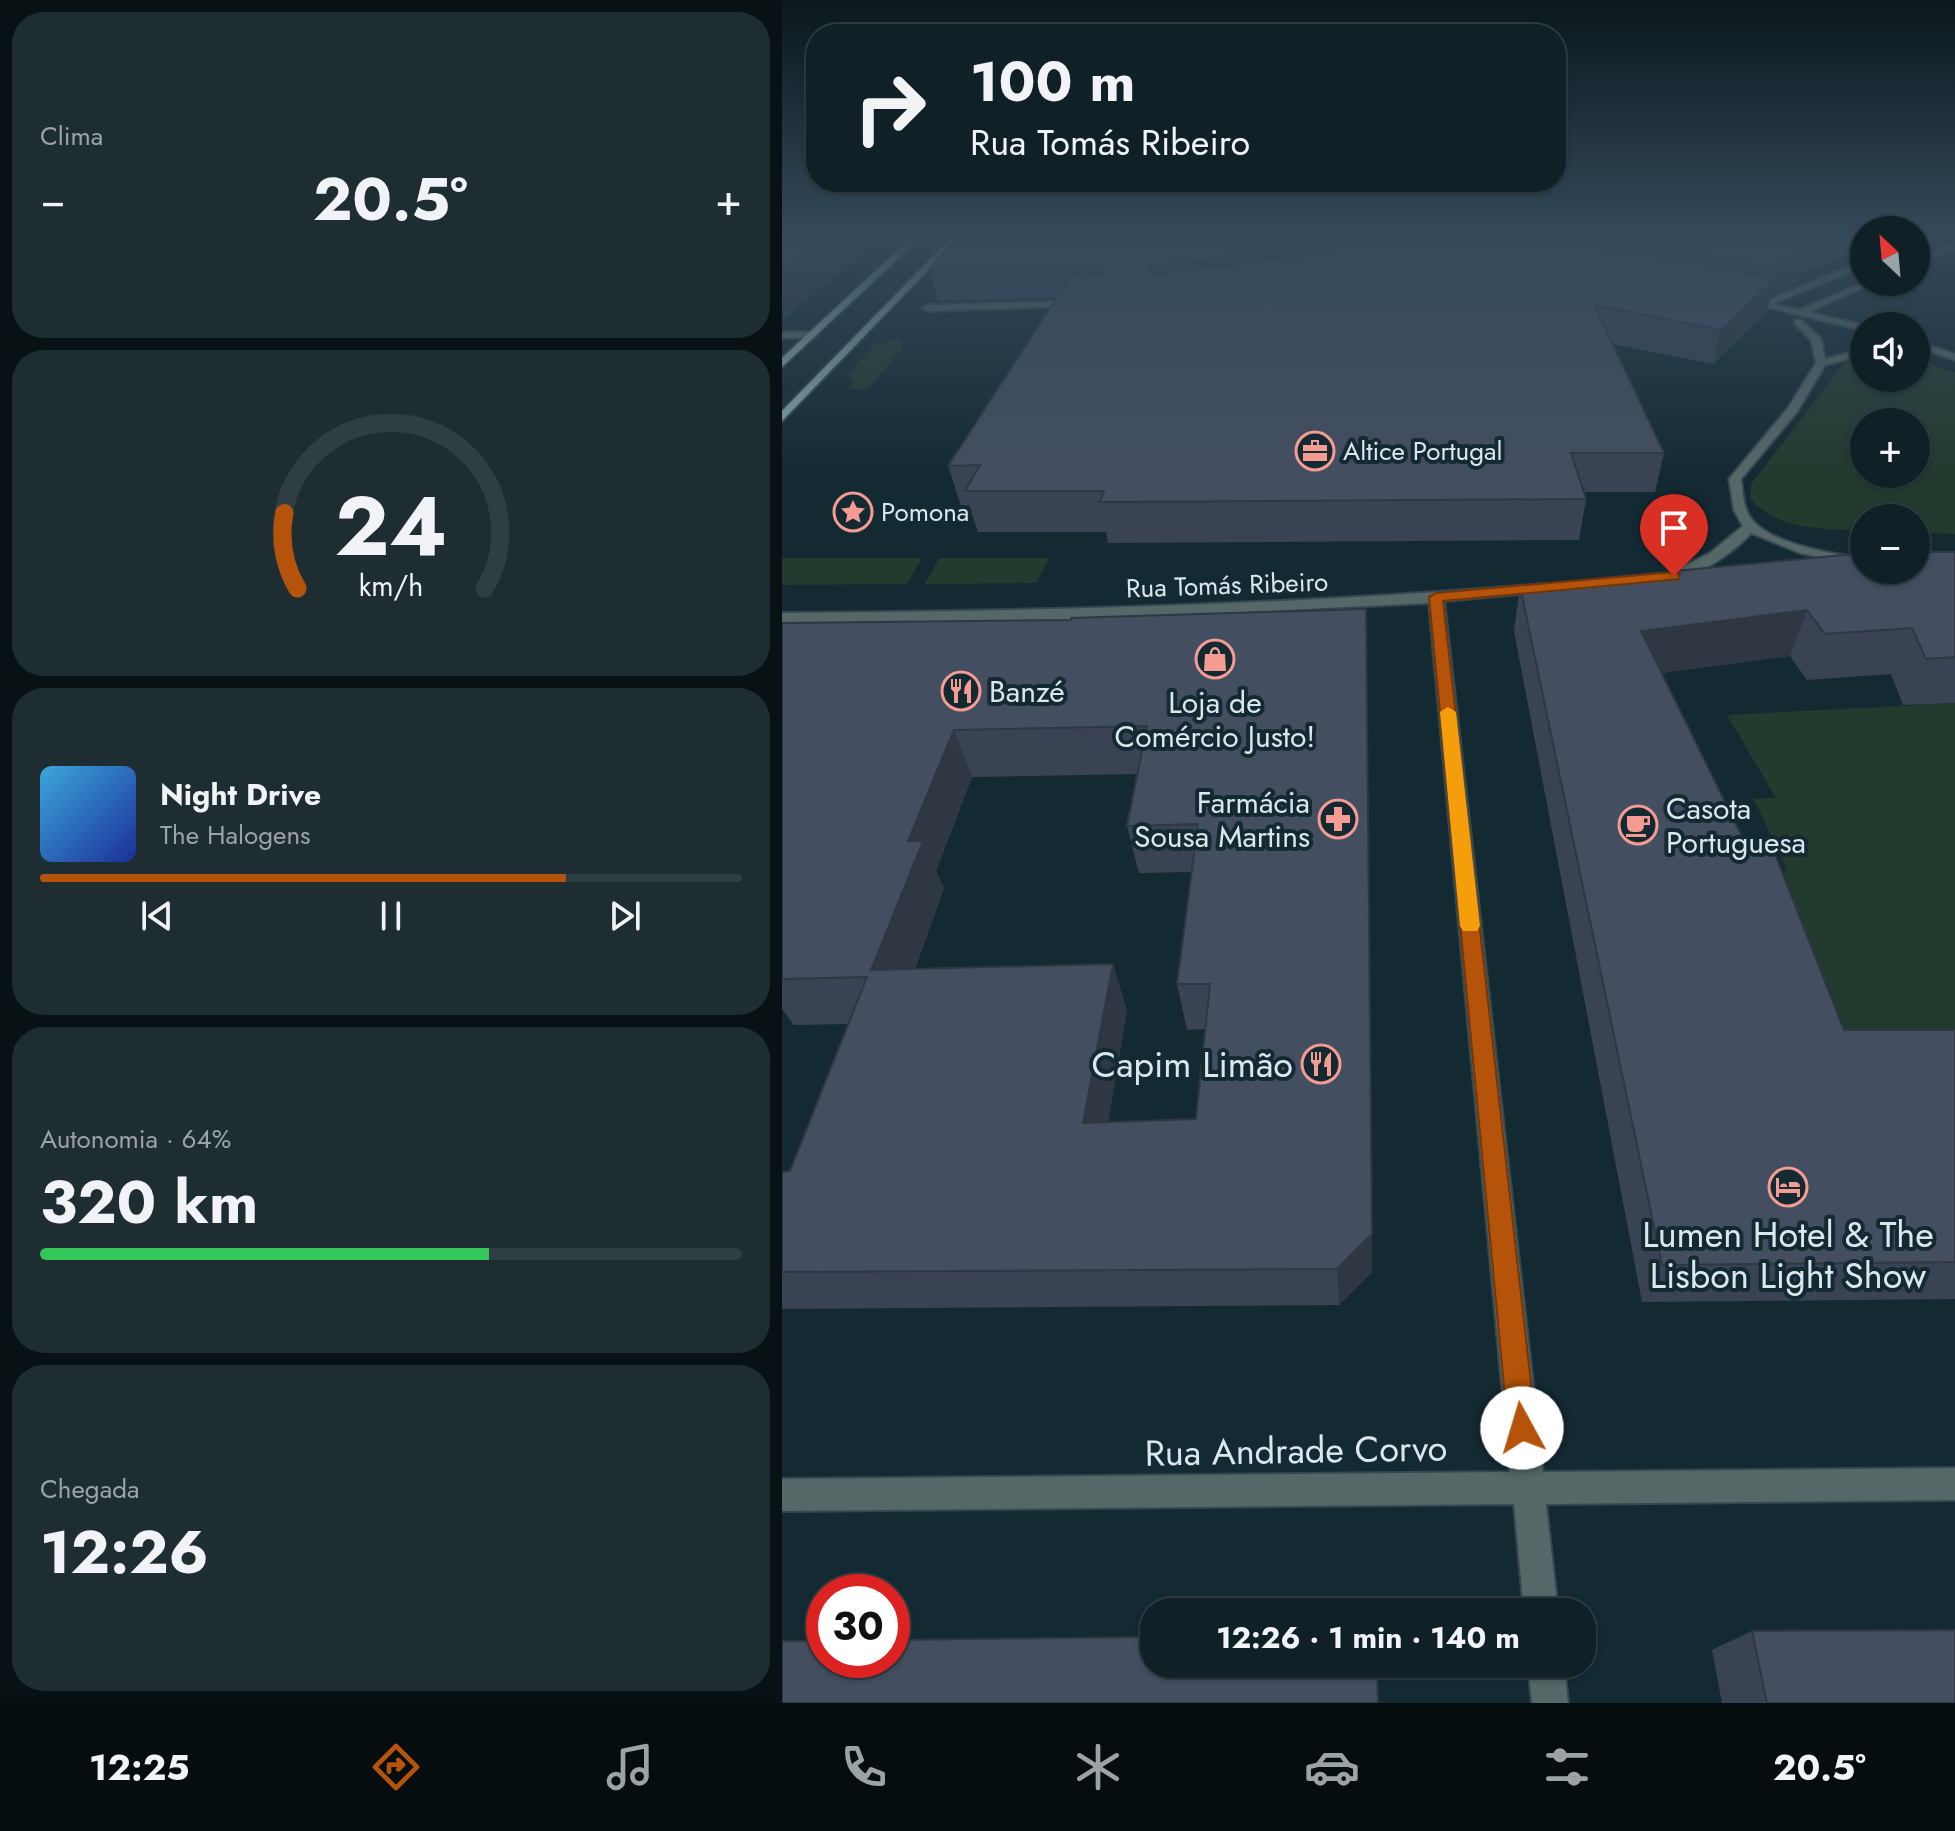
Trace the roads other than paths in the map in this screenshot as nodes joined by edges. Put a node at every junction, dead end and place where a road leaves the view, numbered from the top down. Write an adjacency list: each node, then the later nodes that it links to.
1 (835, 314): 8 (main road)
2 (882, 314): 16 (main road)
3 (1793, 314): 5 (street)
4 (1805, 314): 5 (street)
5 (1800, 317): 6 (street); 9 (street); 14 (street)
6 (1850, 326)
7 (782, 335): 8 (street)
8 (813, 335): 15 (main road)
9 (1840, 335)
10 (1930, 350): 13 (street)
11 (1850, 356): 14 (street)
12 (1930, 357): 13 (street)
13 (1955, 361)
14 (1821, 363): 17 (street)
15 (782, 364)
16 (782, 418)
17 (1750, 526): 18 (street); 20 (street)
18 (1847, 562): 19 (street)
19 (1808, 566)
20 (1721, 573)
21 (1567, 586): 22 (street, Rua Tomás Ribeiro)
22 (1436, 597): 23 (street, Rua Tomás Ribeiro); 25 (street)
23 (782, 618)
24 (1955, 1484): 25 (street, Rua Andrade Corvo)
25 (1528, 1488): 26 (street, Rua Andrade Corvo); 27 (street)
26 (782, 1495)
27 (1540, 1598)
28 (1547, 1678): 29 (street)
29 (1550, 1703)

